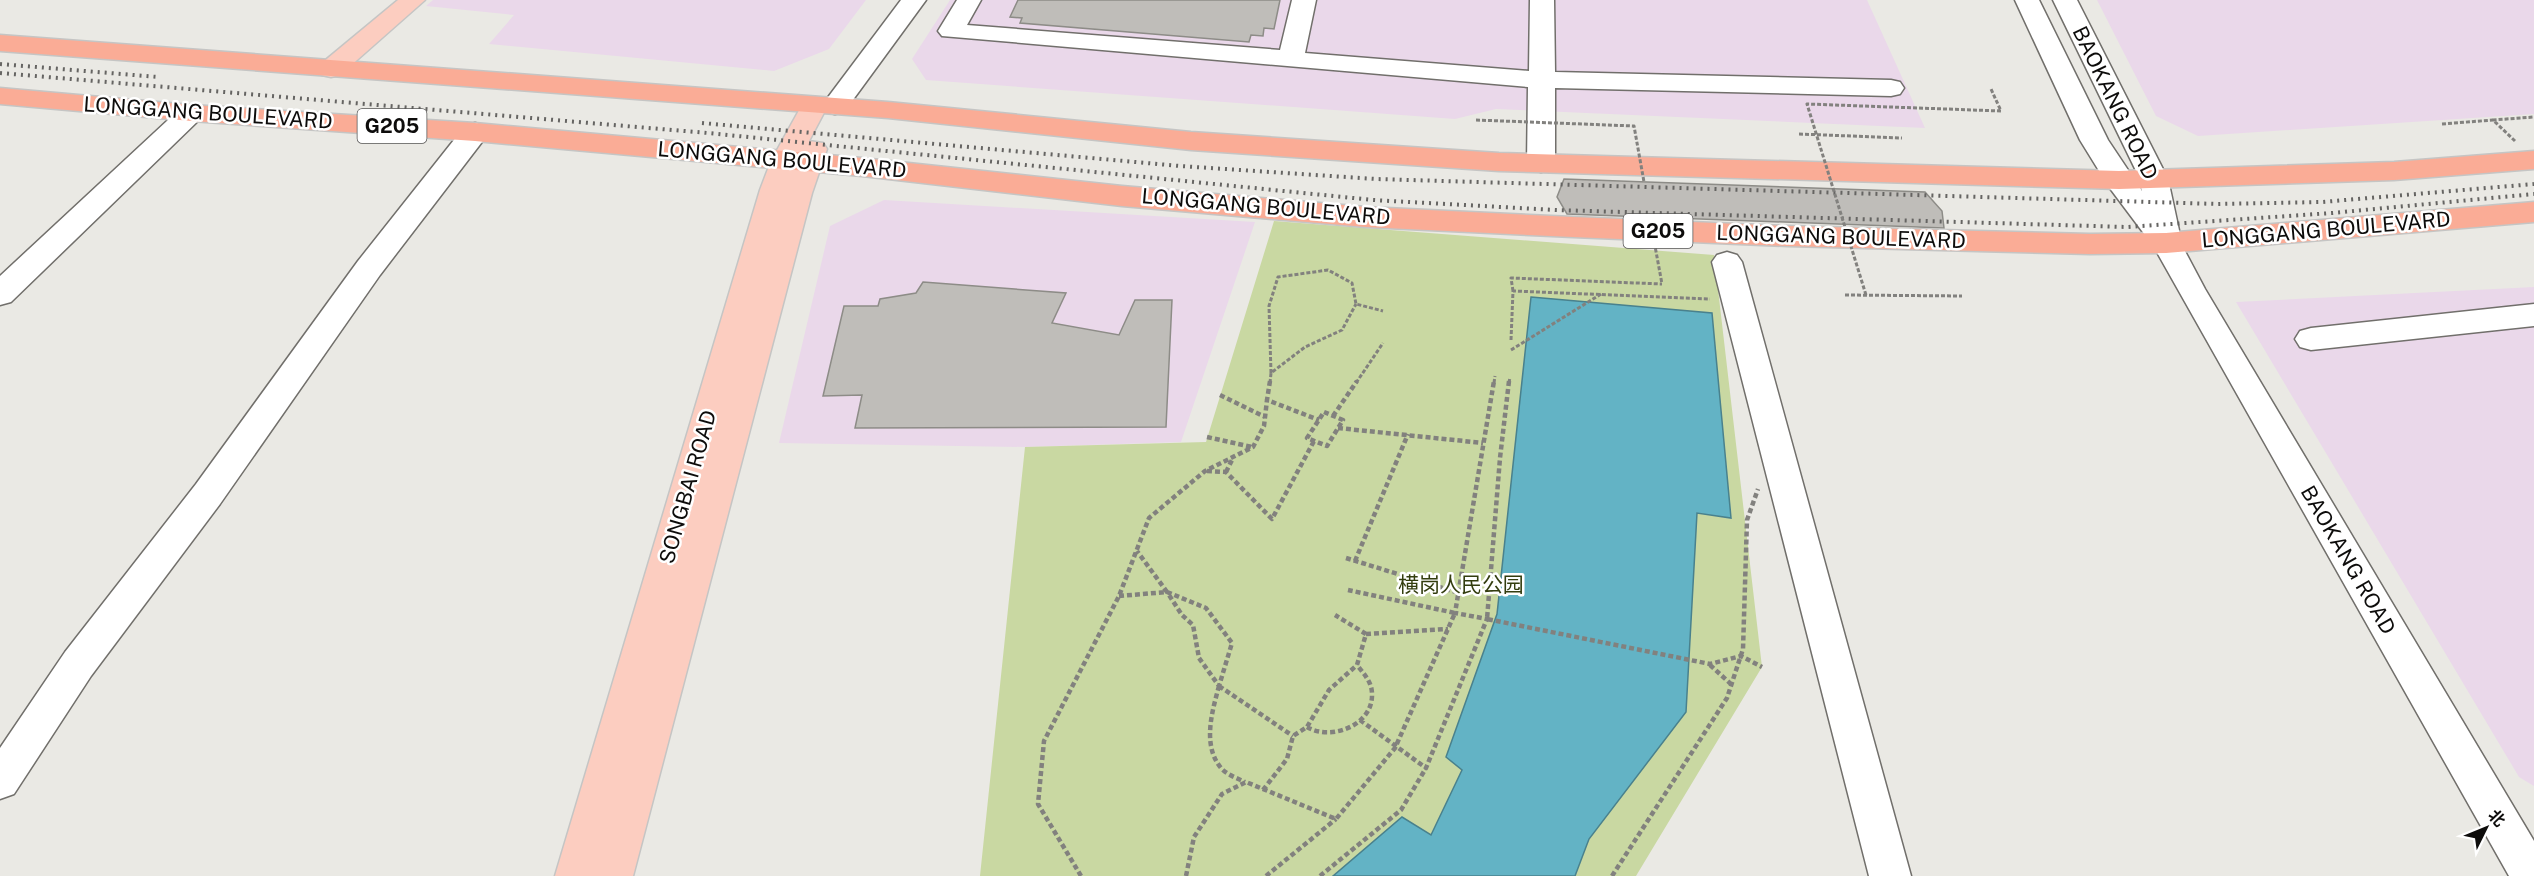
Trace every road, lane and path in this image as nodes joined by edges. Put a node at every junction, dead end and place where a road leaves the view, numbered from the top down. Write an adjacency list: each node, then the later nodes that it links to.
1 (394, 0): 12 (main road)
2 (413, 0): 12 (main road)
3 (891, 0): 17 (street)
4 (914, 0): 17 (street)
5 (969, 0): 11 (street)
6 (1304, 0): 11 (street)
7 (1542, 0): 13 (street)
8 (2027, 0): 31 (street, BAOKANG ROAD)
9 (2065, 0): 30 (street, BAOKANG ROAD)
10 (0, 43): 12 (highway)
11 (1291, 59): 13 (street)
12 (321, 68): 17 (highway)
13 (1541, 80): 14 (street); 29 (street)
14 (1891, 88)
15 (1991, 89): 25 (path, bridge)
16 (0, 96): 18 (highway, LONGGANG BOULEVARD / G205)
17 (825, 105): 28 (main road, SONGBAI ROAD); 29 (highway)
18 (191, 113): 23 (highway, LONGGANG BOULEVARD / G205); 38 (street)
19 (2534, 117): 21 (path)
20 (1476, 120): 32 (path, bridge)
21 (2493, 120): 22 (path); 27 (path)
22 (2442, 124)
23 (475, 132): 28 (highway, LONGGANG BOULEVARD / G205); 92 (street)
24 (1799, 134): 25 (path)
25 (1817, 135): 26 (path); 41 (path, bridge)
26 (1902, 138)
27 (2526, 152): 30 (highway)
28 (796, 161): 35 (highway, LONGGANG BOULEVARD / G205); 97 (main road, SONGBAI ROAD); 98 (main road, SONGBAI ROAD)
29 (1540, 163): 31 (highway)
30 (2154, 179): 31 (highway); 35 (street, BAOKANG ROAD)
31 (2119, 180): 35 (street, BAOKANG ROAD)
32 (1644, 182)
33 (2534, 212): 35 (highway, LONGGANG BOULEVARD / G205)
34 (1650, 219): 37 (path, bridge)
35 (2166, 243): 104 (street, BAOKANG ROAD)
36 (1727, 262): 103 (street)
37 (1513, 291): 39 (path); 48 (path)
38 (0, 294)
39 (1602, 294): 43 (path); 50 (path)
40 (1845, 295): 41 (path)
41 (1866, 295): 42 (path)
42 (1962, 296)
43 (1717, 302)
44 (1356, 304): 45 (path); 51 (path); 51 (path)
45 (1383, 312)
46 (2534, 315): 47 (street)
47 (2311, 339)
48 (1511, 340)
49 (1383, 343): 56 (path)
50 (1511, 350)
51 (1271, 373): 55 (path)
52 (1496, 376): 63 (path)
53 (1510, 377): 78 (path)
54 (1220, 395): 57 (path)
55 (1267, 400): 57 (path); 58 (path)
56 (1333, 416): 58 (path); 59 (path)
57 (1265, 417): 64 (path)
58 (1319, 420): 62 (path)
59 (1338, 428): 60 (path); 62 (path)
60 (1408, 434): 63 (path); 71 (path)
61 (1207, 437): 64 (path)
62 (1314, 441): 67 (path)
63 (1483, 443): 74 (path)
64 (1253, 447): 65 (path)
65 (1233, 457): 66 (path); 67 (path)
66 (1205, 471): 67 (path); 69 (path)
67 (1226, 472)
68 (1759, 487): 81 (path)
69 (1137, 550): 73 (path); 75 (path)
70 (1346, 558): 71 (path)
71 (1355, 561): 74 (path)
72 (1348, 590): 76 (path)
73 (1167, 592): 75 (path); 86 (path); 86 (path)
74 (1459, 593): 76 (path)
75 (1119, 596): 99 (path)
76 (1455, 613): 78 (path); 79 (path)
77 (1335, 615): 80 (path)
78 (1487, 619): 82 (path); 91 (path)
79 (1448, 629): 80 (path); 90 (path)
80 (1366, 634): 83 (path)
81 (1741, 656): 82 (path); 84 (path); 85 (path)
82 (1710, 664): 85 (path)
83 (1357, 665): 87 (path); 88 (path)
84 (1762, 667)
85 (1732, 685): 102 (path)
86 (1220, 688): 89 (path); 93 (path)
87 (1360, 720): 88 (path); 90 (path)
88 (1307, 727): 89 (path)
89 (1293, 736): 94 (path)
90 (1395, 748): 91 (path); 95 (path)
91 (1426, 768): 101 (path)
92 (0, 781)
93 (1246, 782): 94 (path); 100 (path)
94 (1263, 790): 95 (path)
95 (1336, 819): 96 (path)
96 (1268, 875)
97 (576, 876)
98 (612, 876)
99 (1081, 876)
100 (1186, 876)
101 (1320, 876)
102 (1612, 876)
103 (1890, 876)
104 (2532, 876)

